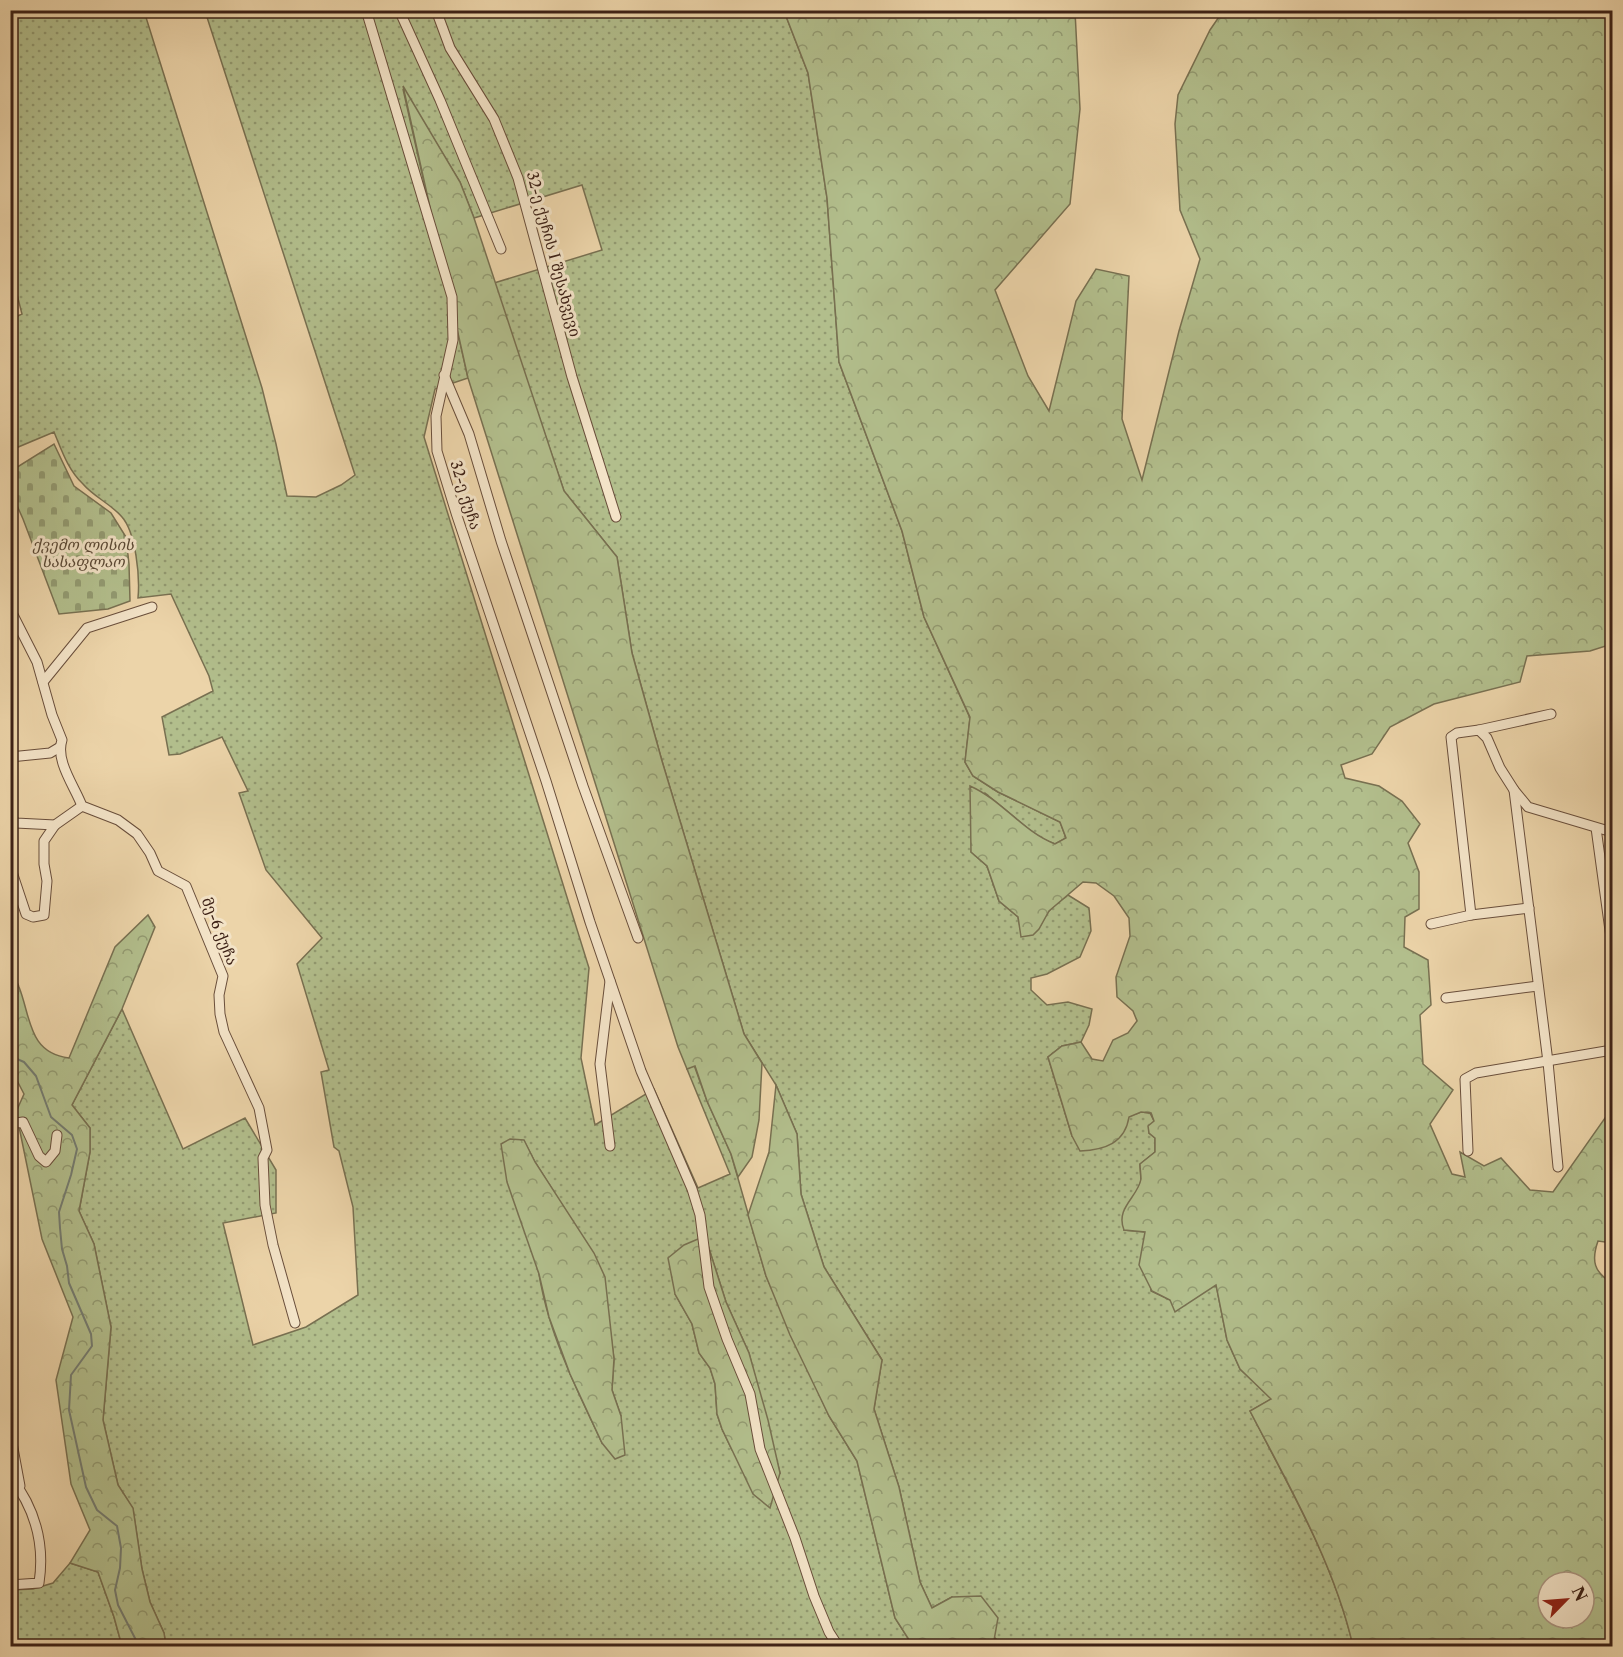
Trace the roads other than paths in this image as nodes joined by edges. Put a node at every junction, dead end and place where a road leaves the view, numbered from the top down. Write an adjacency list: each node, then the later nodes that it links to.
1 (366, 10): 5 (street, 32-ე ქუჩა)
2 (399, 10): 4 (street)
3 (436, 10): 6 (street, 32-ე ქუჩის I შესახვევი)
4 (501, 249)
5 (444, 375): 24 (street); 26 (street, 32-ე ქუჩა)
6 (616, 517)
7 (152, 607): 9 (street)
8 (10, 609): 9 (street)
9 (43, 682): 12 (street)
10 (1551, 714): 11 (street)
11 (1479, 730): 14 (street); 22 (street)
12 (60, 747): 13 (street); 15 (street)
13 (10, 758)
14 (1514, 790): 18 (street); 21 (street)
15 (82, 806): 17 (street); 36 (street, მე-6 ქუჩა)
16 (12, 822): 17 (street)
17 (55, 825): 20 (street)
18 (1596, 828): 19 (street); 25 (street)
19 (1612, 832)
20 (10, 866)
21 (1529, 908): 22 (street); 27 (street)
22 (1471, 915): 23 (street)
23 (1431, 924)
24 (638, 938)
25 (1612, 945)
26 (610, 979): 33 (street); 41 (street, 32-ე ქუჩა)
27 (1538, 986): 28 (street); 30 (street)
28 (1446, 998)
29 (1612, 1050): 30 (street)
30 (1548, 1062): 34 (street); 35 (street)
31 (10, 1124): 32 (street)
32 (57, 1135)
33 (610, 1146)
34 (1468, 1151)
35 (1558, 1167)
36 (295, 1323)
37 (10, 1432): 39 (street)
38 (10, 1476): 39 (street)
39 (20, 1488): 40 (street)
40 (10, 1585)
41 (838, 1647)

